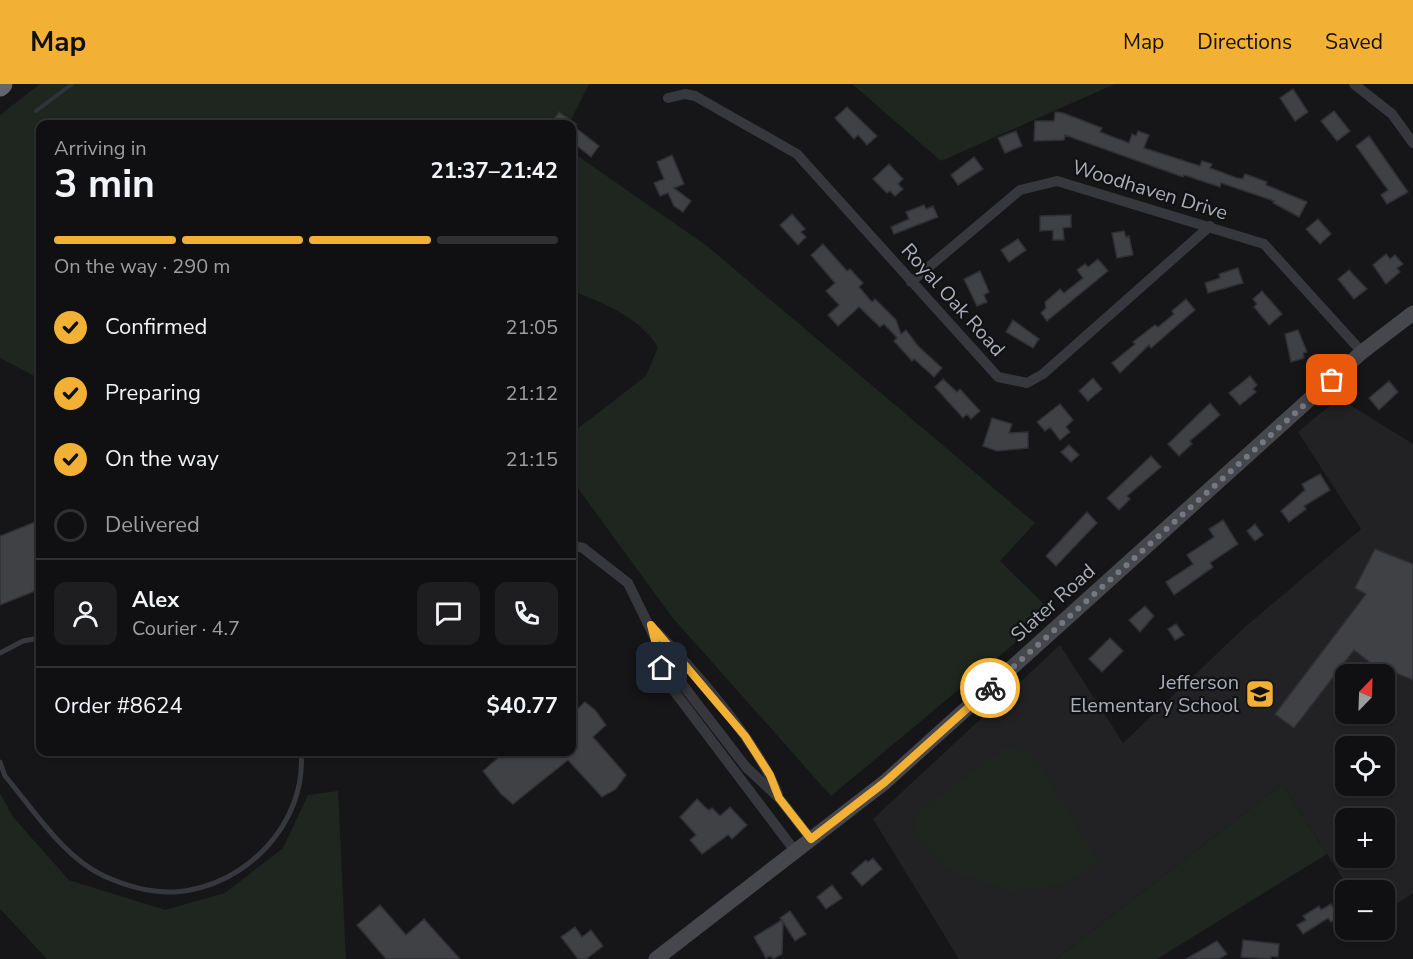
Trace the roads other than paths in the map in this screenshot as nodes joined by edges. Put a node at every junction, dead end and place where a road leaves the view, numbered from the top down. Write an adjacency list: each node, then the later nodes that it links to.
1 (1354, 84): 3 (street)
2 (668, 98): 5 (street, Royal Oak Road)
3 (1413, 143)
4 (1210, 226): 5 (street, Woodhaven Drive); 5 (street, Royal Oak Road); 7 (street, Woodhaven Drive)
5 (911, 282)
6 (1413, 313): 7 (main road, Slater Road)
7 (1362, 352): 15 (main road, Slater Road)
8 (576, 546): 9 (street)
9 (651, 625): 14 (street); 14 (street); 16 (street)
10 (36, 639): 11 (lane)
11 (0, 653)
12 (301, 756): 13 (lane)
13 (0, 762)
14 (779, 798): 15 (street)
15 (811, 839): 16 (main road, Slater Road)
16 (795, 851): 17 (main road, Slater Road)
17 (656, 959)

